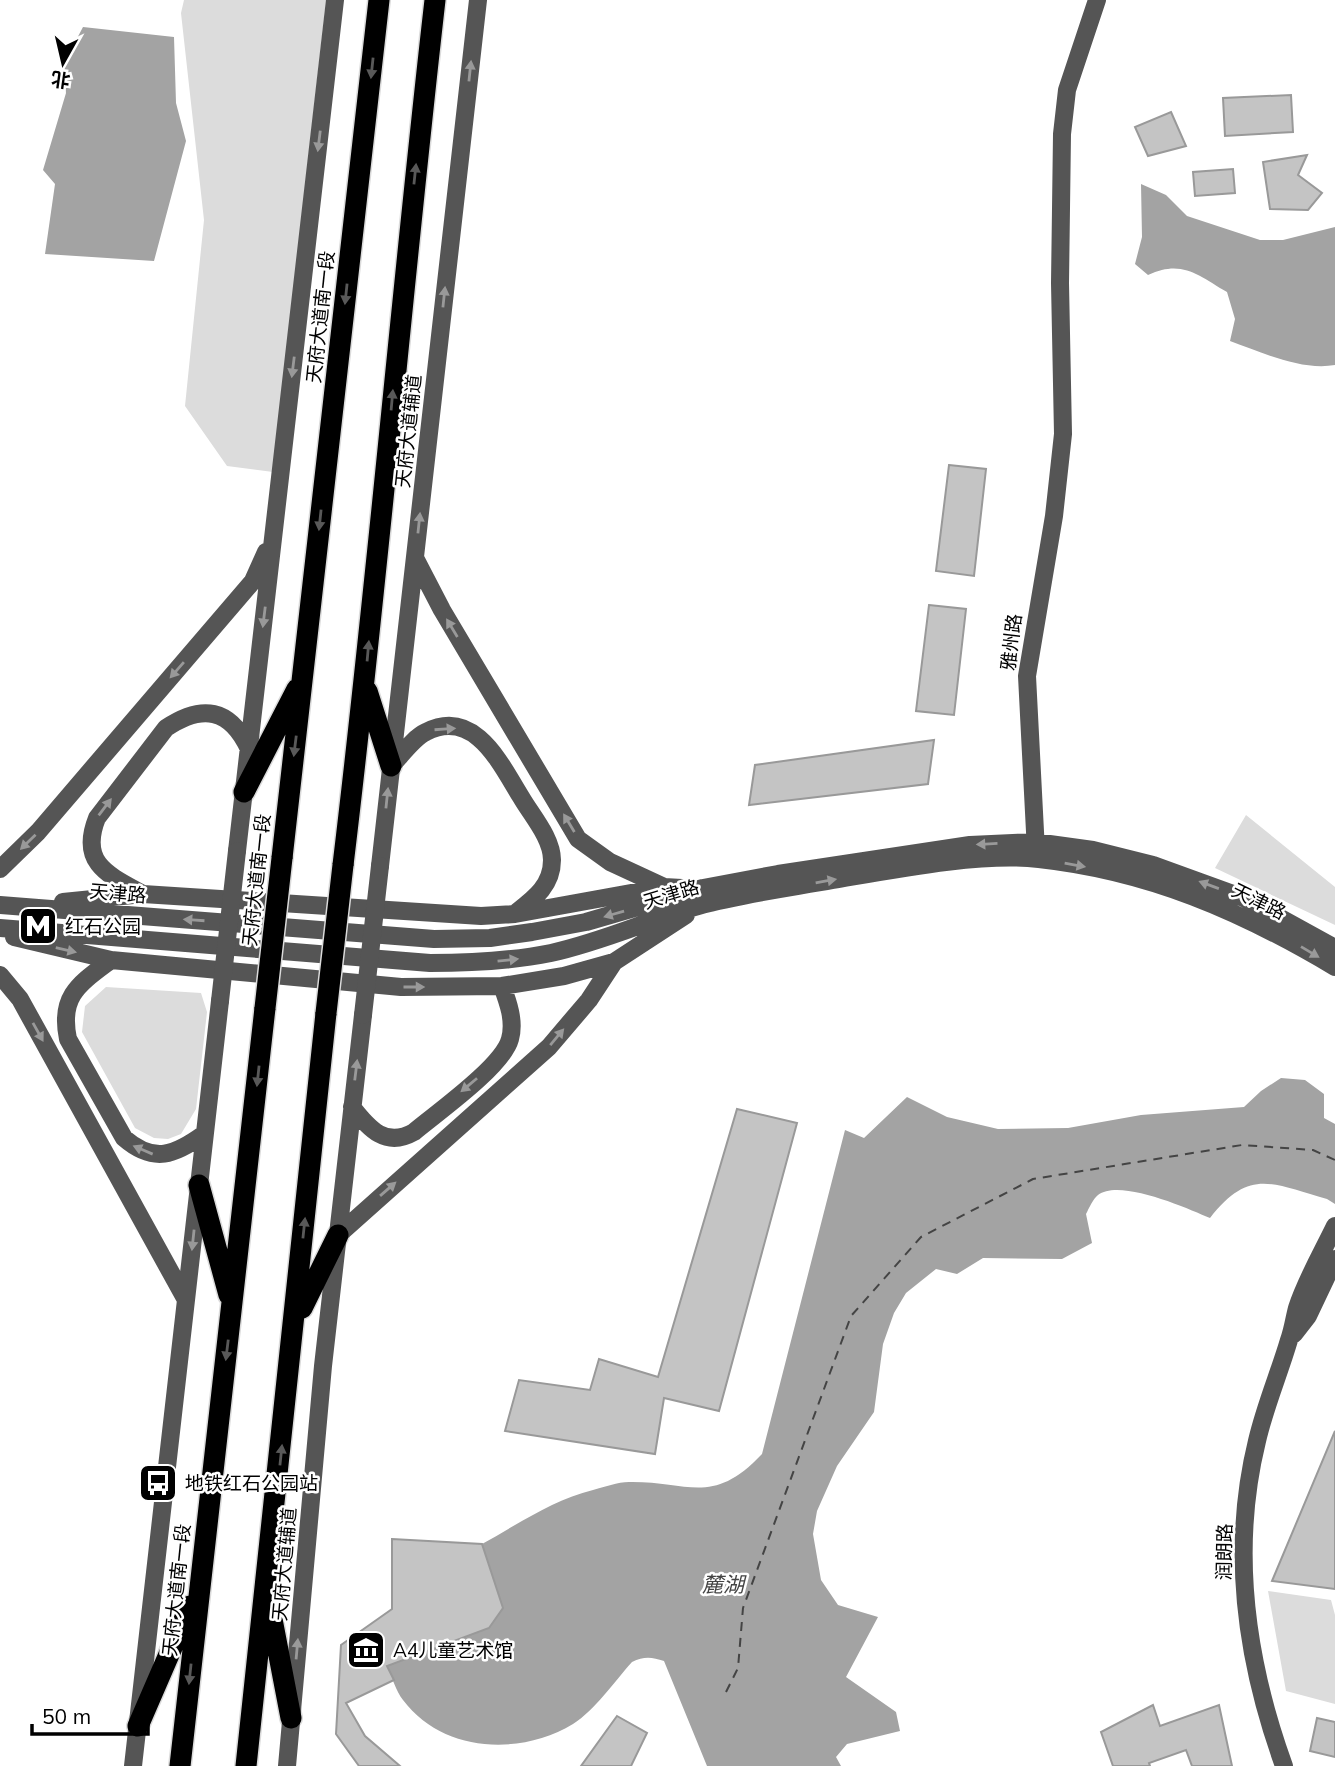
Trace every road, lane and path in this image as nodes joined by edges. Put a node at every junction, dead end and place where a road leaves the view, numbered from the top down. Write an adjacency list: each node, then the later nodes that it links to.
1 (335, 0): 6 (street, one-way to 6)
2 (379, 0): 8 (highway, 天府大道南一段, one-way to 8)
3 (435, 0): 9 (highway, one-way to 3)
4 (478, 0): 7 (street, 天府大道辅道, one-way to 4)
5 (1097, 0): 13 (street, 雅州路)
6 (273, 536): 10 (street, one-way to 10); 14 (street, one-way to 14)
7 (415, 558): 11 (street, 天府大道辅道); 15 (street, one-way to 7)
8 (302, 678): 12 (highway); 36 (highway, 天府大道南一段, one-way to 36, bridge)
9 (365, 685): 11 (highway); 37 (highway, one-way to 9, bridge)
10 (249, 749): 12 (street); 16 (street, one-way to 10)
11 (391, 766): 20 (street, one-way to 20); 29 (street, 天府大道辅道, one-way to 11, bridge)
12 (244, 792): 30 (street, bridge)
13 (1036, 850): 17 (street, 天津路); 23 (street, 天津路, one-way to 13); 26 (street, 天津路, one-way to 26)
14 (0, 869)
15 (664, 887): 17 (street); 20 (street)
16 (143, 894): 19 (street); 20 (street)
17 (702, 897): 19 (street, 天津路, one-way to 19); 21 (street, 天津路, one-way to 17); 25 (street)
18 (0, 905): 19 (street, 天津路)
19 (21, 906)
20 (515, 914)
21 (0, 928)
22 (0, 934): 24 (street, one-way to 24)
23 (1335, 948)
24 (111, 960): 28 (street, one-way to 28); 30 (street, one-way to 24)
25 (614, 962): 28 (street); 33 (street, one-way to 25)
26 (1335, 967)
27 (0, 975): 35 (street, one-way to 35)
28 (502, 986): 29 (street, one-way to 29)
29 (352, 1107): 33 (street, 天府大道辅道)
30 (204, 1134): 31 (street)
31 (199, 1185): 35 (street, one-way to 35); 36 (highway)
32 (1335, 1226): 34 (street, 润朗路)
33 (338, 1235): 37 (highway); 40 (street, 天府大道辅道, one-way to 33)
34 (1326, 1266): 46 (street, 润朗路)
35 (186, 1300): 41 (street)
36 (233, 1306): 38 (highway, 天府大道南一段, one-way to 38)
37 (295, 1322): 39 (highway, one-way to 37)
38 (199, 1585): 41 (highway); 43 (highway, 天府大道南一段, one-way to 43)
39 (267, 1592): 40 (highway); 44 (highway)
40 (291, 1718): 45 (street, 天府大道辅道)
41 (138, 1726): 42 (street)
42 (134, 1766)
43 (180, 1766)
44 (246, 1766)
45 (287, 1766)
46 (1284, 1766)

